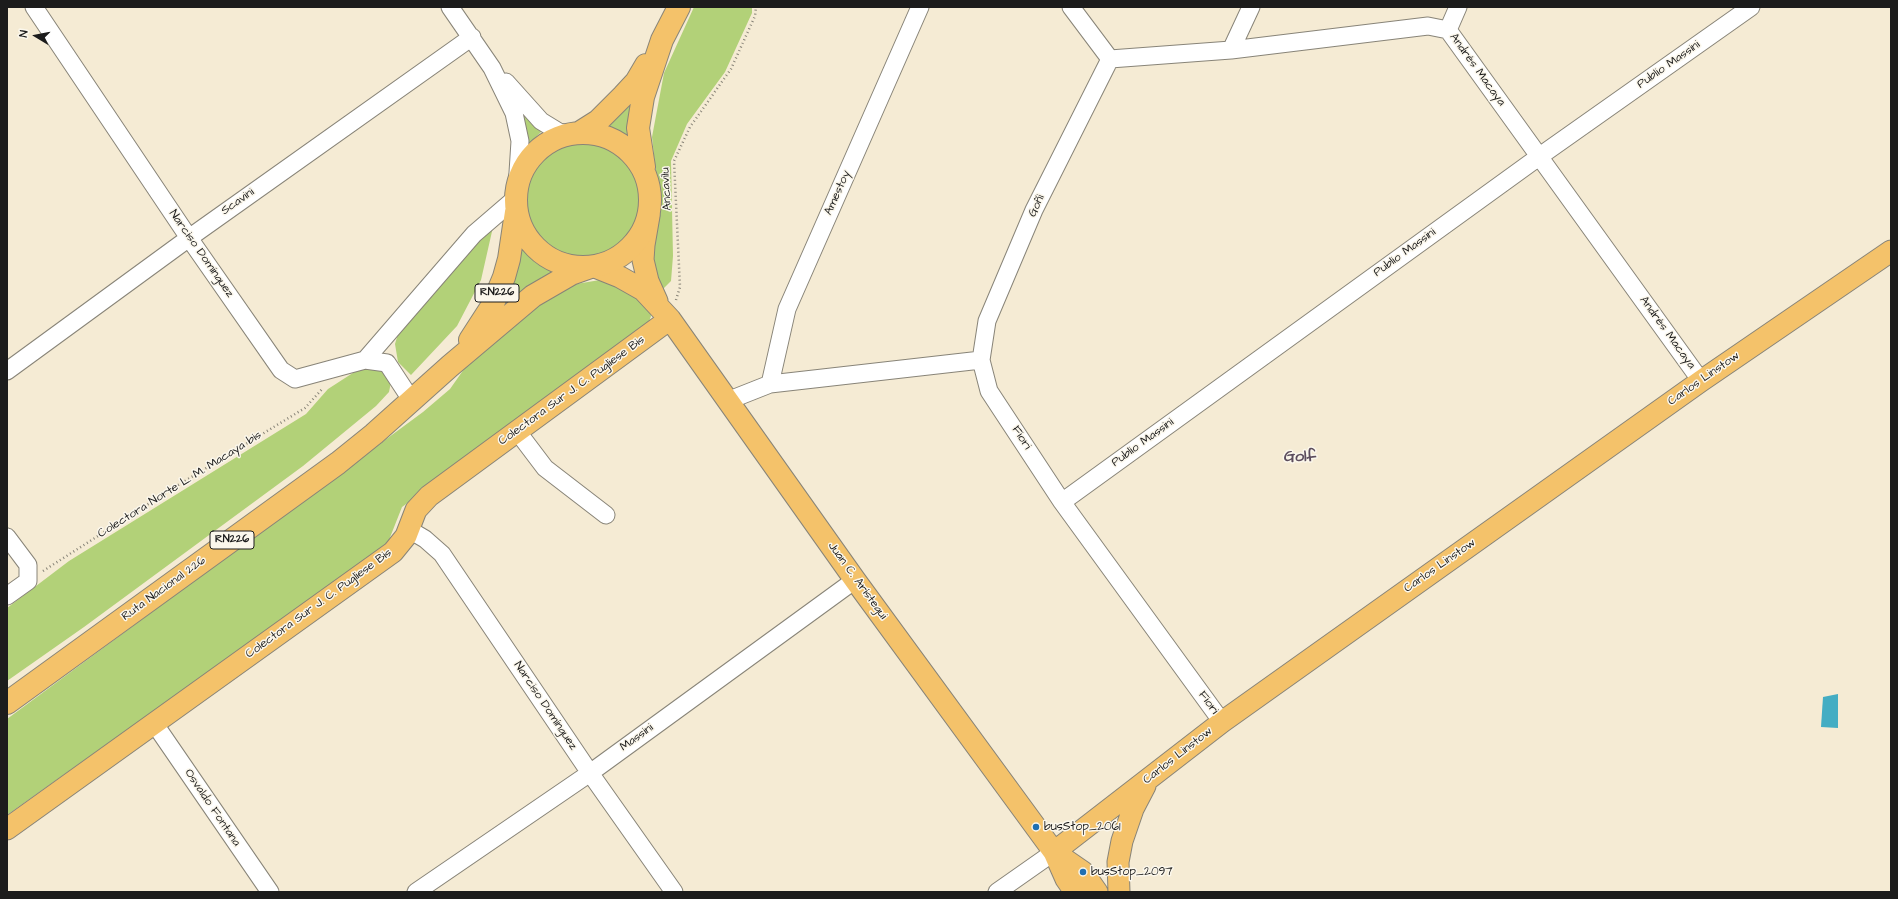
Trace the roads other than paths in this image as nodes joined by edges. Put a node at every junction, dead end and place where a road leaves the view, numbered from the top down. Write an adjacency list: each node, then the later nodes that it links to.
1 (34, 7): 20 (street, Narciso Domínguez)
2 (450, 7): 10 (street)
3 (679, 7): 11 (highway, Ruta Nacional 226 / RN226)
4 (920, 7): 29 (street, Amestoy)
5 (1071, 7): 13 (street)
6 (1251, 7): 12 (street)
7 (1458, 7): 9 (street)
8 (1751, 7): 16 (street, Publio Massini)
9 (1448, 30): 12 (street, Andrés Macaya); 16 (street, Andrés Macaya)
10 (472, 36): 14 (street); 20 (street, Scavini)
11 (662, 40): 15 (highway, Ruta Nacional 226 / RN226); 17 (highway, Ruta Nacional 226 / RN226)
12 (1231, 50): 13 (street, Andrés Macaya)
13 (1110, 59): 25 (street, Goñi)
14 (492, 68): 15 (street); 18 (street)
15 (574, 134): 17 (highway, Ruta Nacional 226 / RN226); 18 (highway, Ruta Nacional 226 / RN226)
16 (1540, 156): 28 (street, Andrés Macaya); 33 (street, Publio Massini)
17 (647, 178): 19 (highway, Ruta Nacional 226 / RN226)
18 (517, 197): 22 (highway, Ruta Nacional 226 / RN226); 24 (street); 26 (highway, Ruta Nacional 226 / RN226)
19 (649, 216): 22 (highway, Ruta Nacional 226 / RN226); 23 (main road, Juan C. Arístegui)
20 (189, 238): 24 (street, Narciso Domínguez); 27 (street, Scavini)
21 (1891, 251): 28 (main road, Carlos Linstow)
22 (592, 267): 23 (main road, Juan C. Arístegui); 26 (highway, Ruta Nacional 226 / RN226)
23 (665, 314): 31 (main road, Juan C. Arístegui); 32 (main road, Colectora Sur J. C. Pugliese Bis)
24 (365, 360): 30 (street, Narciso Domínguez)
25 (981, 360): 29 (street); 33 (street, Fiori)
26 (450, 366): 30 (highway, Ruta Nacional 226 / RN226)
27 (7, 371)
28 (1701, 381): 40 (main road, Carlos Linstow)
29 (770, 384): 31 (street)
30 (412, 401): 39 (highway, Ruta Nacional 226 / RN226)
31 (727, 401): 37 (main road, Juan C. Arístegui)
32 (517, 431): 34 (street); 35 (main road, Colectora Sur J. C. Pugliese Bis)
33 (1062, 502): 40 (street, Fiori)
34 (606, 515)
35 (408, 529): 41 (main road, Colectora Sur J. C. Pugliese Bis); 42 (street, Narciso Domínguez)
36 (7, 537): 38 (street)
37 (855, 580): 42 (street, Massini); 45 (main road, Juan C. Arístegui)
38 (7, 596)
39 (7, 703)
40 (1222, 722): 43 (main road, Carlos Linstow)
41 (154, 723): 44 (main road, Colectora Sur J. C. Pugliese Bis); 46 (street, Osvaldo Fontana)
42 (590, 773): 47 (street, Massini); 48 (street, Narciso Domínguez)
43 (1151, 777): 45 (main road, Carlos Linstow); 52 (main road)
44 (7, 829)
45 (1054, 852): 49 (street, Carlos Linstow); 50 (main road); 51 (main road)
46 (270, 892)
47 (416, 892)
48 (674, 892)
49 (997, 892)
50 (1075, 892)
51 (1097, 892)
52 (1119, 892)

